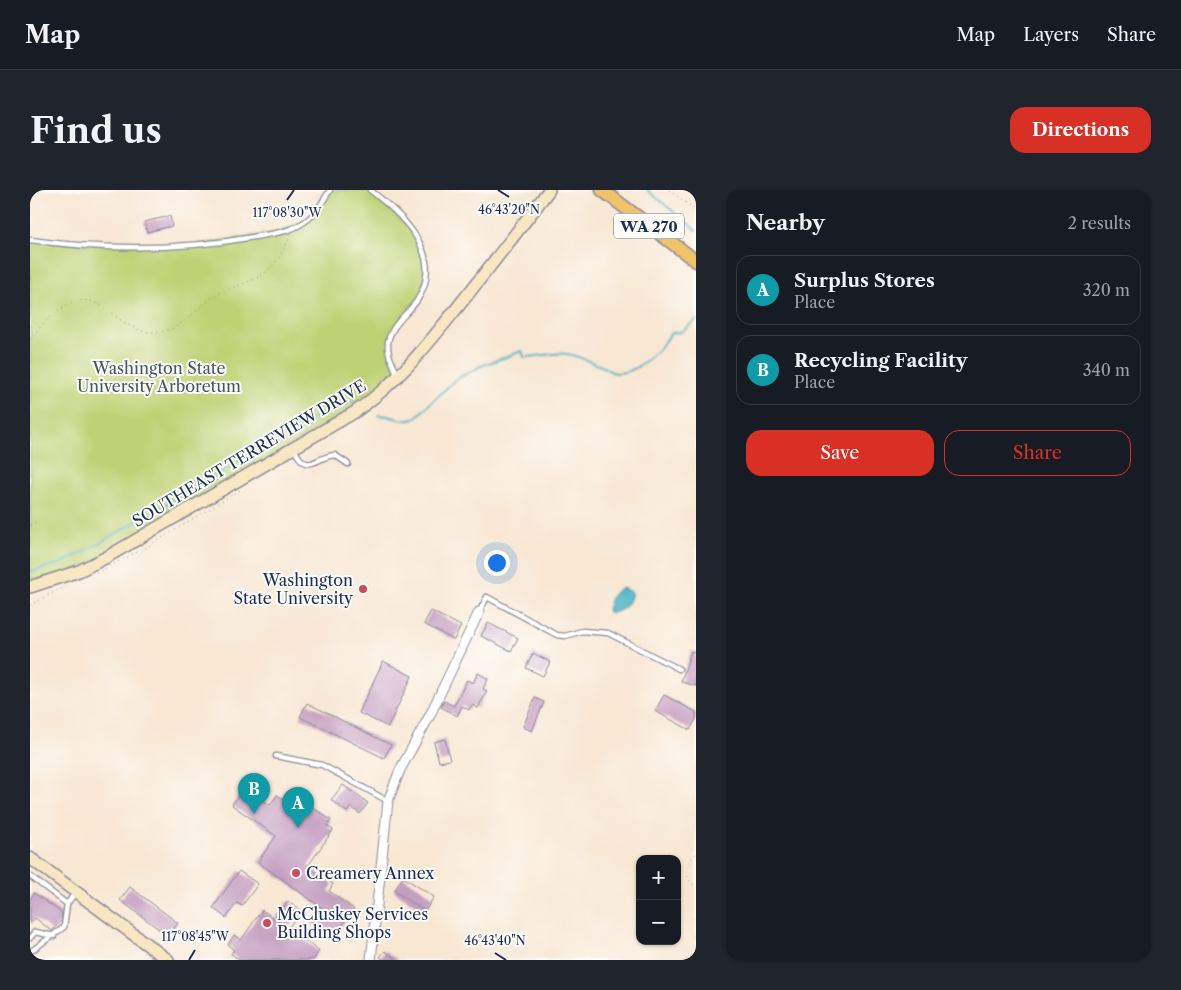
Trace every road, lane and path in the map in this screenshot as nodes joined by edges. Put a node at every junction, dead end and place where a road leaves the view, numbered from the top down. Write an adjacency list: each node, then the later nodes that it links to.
1 (330, 190): 7 (lane)
2 (370, 190): 11 (lane)
3 (549, 190): 11 (main road, SOUTHEAST TERREVIEW DRIVE)
4 (602, 190): 9 (main road, WA 270)
5 (669, 190): 6 (path)
6 (696, 210)
7 (295, 228): 8 (lane); 10 (path)
8 (30, 240)
9 (696, 261)
10 (30, 339)
11 (399, 377): 12 (main road, SOUTHEAST TERREVIEW DRIVE)
12 (293, 448): 13 (lane); 16 (main road, SOUTHEAST TERREVIEW DRIVE)
13 (348, 464)
14 (38, 521): 15 (path)
15 (30, 525)
16 (30, 587)
17 (479, 612): 18 (lane); 20 (street)
18 (679, 669)
19 (276, 756): 20 (lane)
20 (388, 801): 32 (street)
21 (696, 854): 24 (path)
22 (30, 858): 25 (main road)
23 (30, 876): 26 (lane)
24 (696, 887)
25 (76, 892): 26 (lane); 31 (main road)
26 (67, 904): 27 (lane)
27 (54, 936): 28 (lane); 29 (lane)
28 (30, 938)
29 (30, 952)
30 (696, 953): 33 (path)
31 (168, 960)
32 (371, 960)
33 (686, 960)

